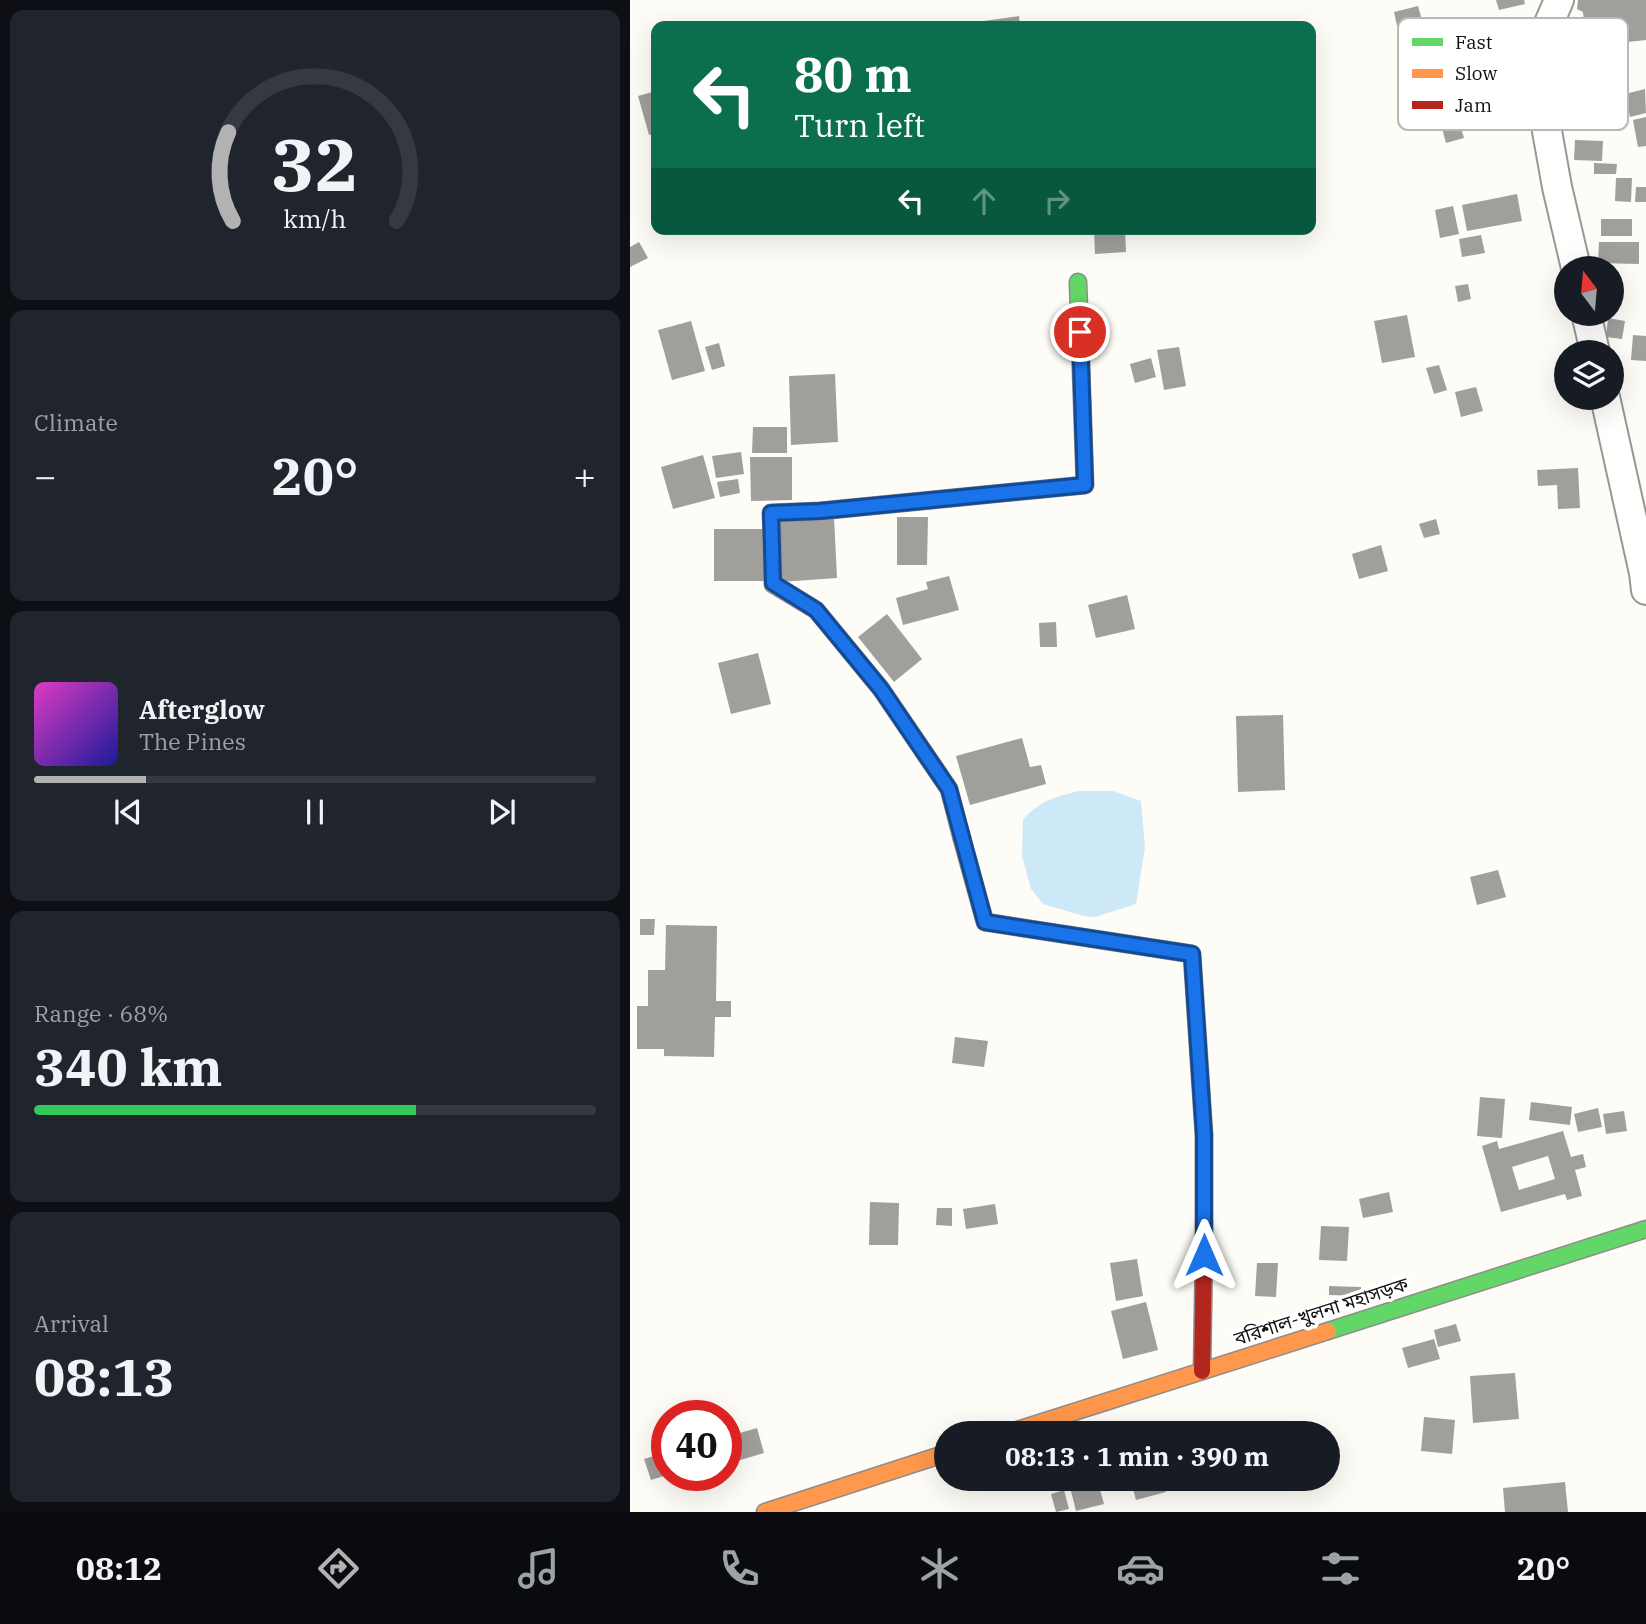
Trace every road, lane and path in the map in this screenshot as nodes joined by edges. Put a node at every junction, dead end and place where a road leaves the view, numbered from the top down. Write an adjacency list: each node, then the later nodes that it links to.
1 (1559, 0): 2 (street)
2 (1551, 18)
3 (1547, 130): 4 (street)
4 (1573, 256)
5 (1078, 282): 9 (main road)
6 (1608, 410): 7 (street)
7 (1646, 590)
8 (1646, 1229): 9 (main road, বরিশাল-খুলনা মহাসড়ক)
9 (1202, 1371): 10 (main road, বরিশাল-খুলনা মহাসড়ক)
10 (1046, 1421)
11 (934, 1457): 12 (main road)
12 (765, 1512)

